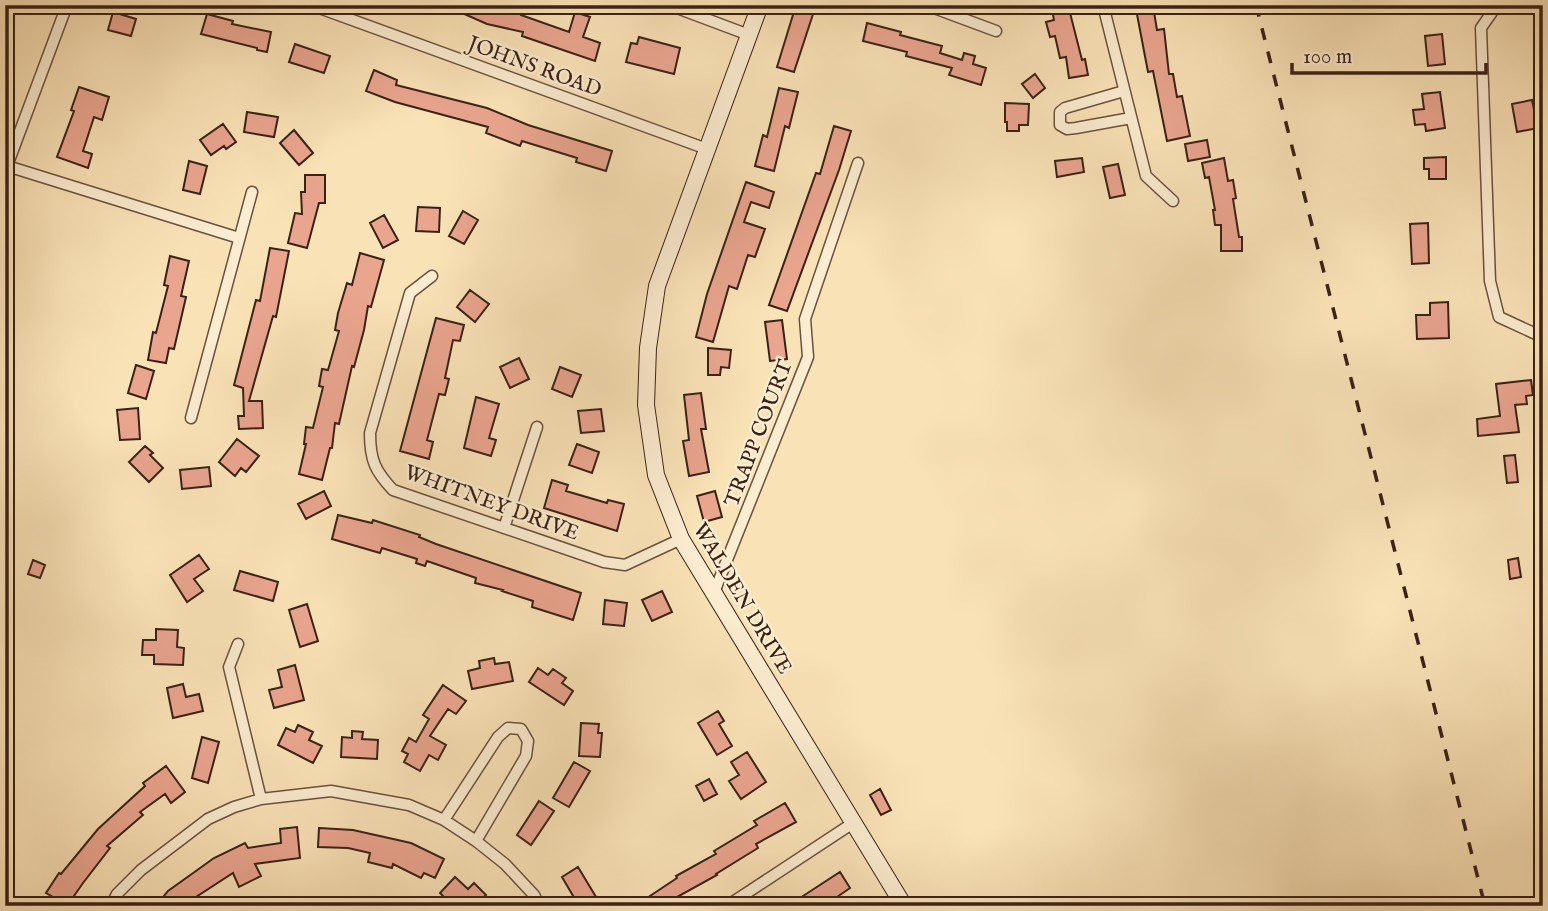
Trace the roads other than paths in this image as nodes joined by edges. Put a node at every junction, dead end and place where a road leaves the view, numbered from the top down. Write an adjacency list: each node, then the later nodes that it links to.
1 (67, 5): 14 (street)
2 (311, 5): 12 (street, JOHNS ROAD)
3 (669, 5): 9 (street)
4 (760, 5): 9 (street, WALDEN DRIVE)
5 (926, 5): 8 (street)
6 (1103, 5): 10 (street)
7 (1497, 5): 19 (street)
8 (996, 31)
9 (749, 35): 12 (street, WALDEN DRIVE)
10 (1124, 91): 11 (street); 11 (street)
11 (1131, 118): 16 (street)
12 (707, 149): 23 (street, WALDEN DRIVE)
13 (858, 163): 24 (street, TRAPP COURT)
14 (6, 165): 17 (street)
15 (252, 192): 17 (street)
16 (1173, 201)
17 (239, 238): 20 (street)
18 (432, 276): 22 (street, WHITNEY DRIVE)
19 (1543, 346)
20 (191, 418)
21 (537, 427): 22 (street)
22 (504, 528): 23 (street, WHITNEY DRIVE)
23 (681, 539): 24 (street, WALDEN DRIVE)
24 (713, 595): 28 (street, WALDEN DRIVE)
25 (238, 644): 26 (street)
26 (261, 799): 27 (street); 30 (street)
27 (444, 820): 29 (street); 29 (street)
28 (853, 823): 32 (street); 33 (street, WALDEN DRIVE)
29 (476, 841): 31 (street)
30 (111, 906)
31 (540, 906)
32 (727, 906)
33 (904, 906)

